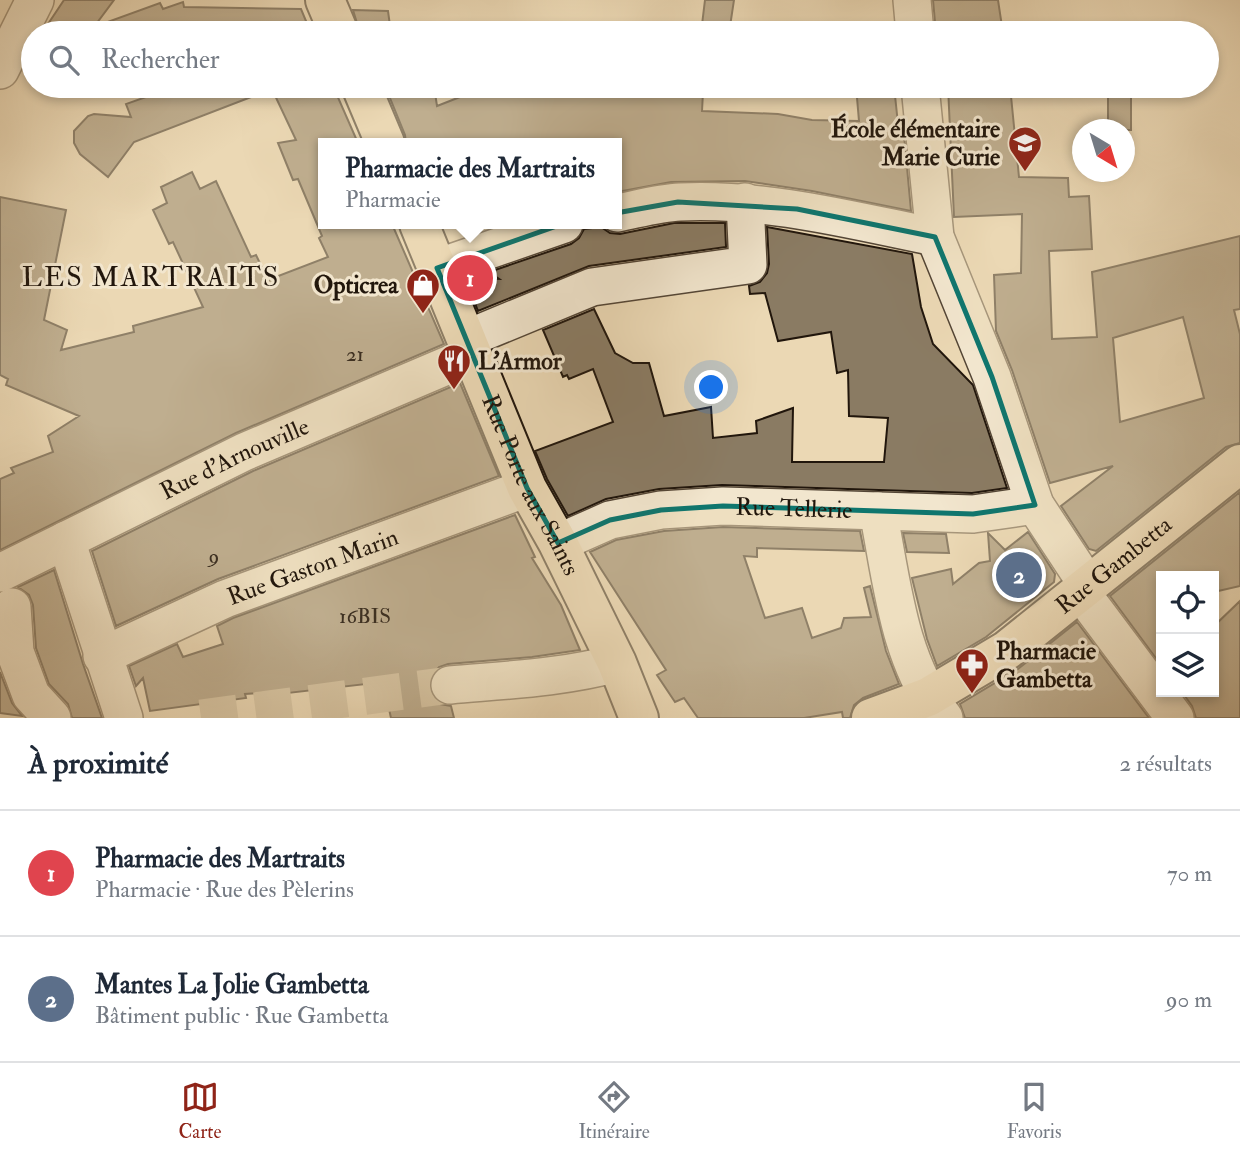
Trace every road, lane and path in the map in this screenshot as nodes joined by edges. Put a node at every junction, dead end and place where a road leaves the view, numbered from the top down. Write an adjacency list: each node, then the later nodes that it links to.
1 (35, 0): 4 (street)
2 (325, 0): 5 (main road)
3 (912, 0): 6 (street)
4 (24, 21)
5 (334, 21)
6 (914, 21)
7 (21, 28): 8 (street)
8 (0, 70)
9 (366, 98): 11 (main road)
10 (921, 98): 16 (street)
11 (383, 138)
12 (745, 202): 13 (street); 16 (street); 18 (street, Rue d'Arnouville)
13 (622, 212)
14 (421, 229): 17 (main road, Rue Porte aux Saints)
15 (550, 229): 17 (street)
16 (935, 237): 21 (street)
17 (437, 268): 18 (main road, Rue Porte aux Saints)
18 (469, 347): 20 (main road, Rue Porte aux Saints); 23 (street, Rue d'Arnouville)
19 (1240, 464): 26 (main road, Rue Gambetta)
20 (527, 488): 24 (main road, Rue Porte aux Saints); 28 (street, Rue Gaston Marin)
21 (1035, 505): 22 (street, Rue Tellerie); 26 (street)
22 (878, 510): 24 (street, Rue Tellerie); 31 (street)
23 (66, 540): 25 (street, Rue d'Arnouville); 28 (street)
24 (558, 543): 29 (main road, Rue Porte aux Saints)
25 (0, 573)
26 (1083, 588): 31 (main road, Rue Gambetta); 36 (street)
27 (12, 607): 32 (street)
28 (103, 656): 33 (street)
29 (617, 663): 30 (street); 34 (main road, Rue Porte aux Saints)
30 (450, 685)
31 (936, 708): 35 (main road, Rue Gambetta)
32 (52, 718)
33 (124, 718)
34 (639, 718)
35 (871, 718)
36 (1175, 718)

